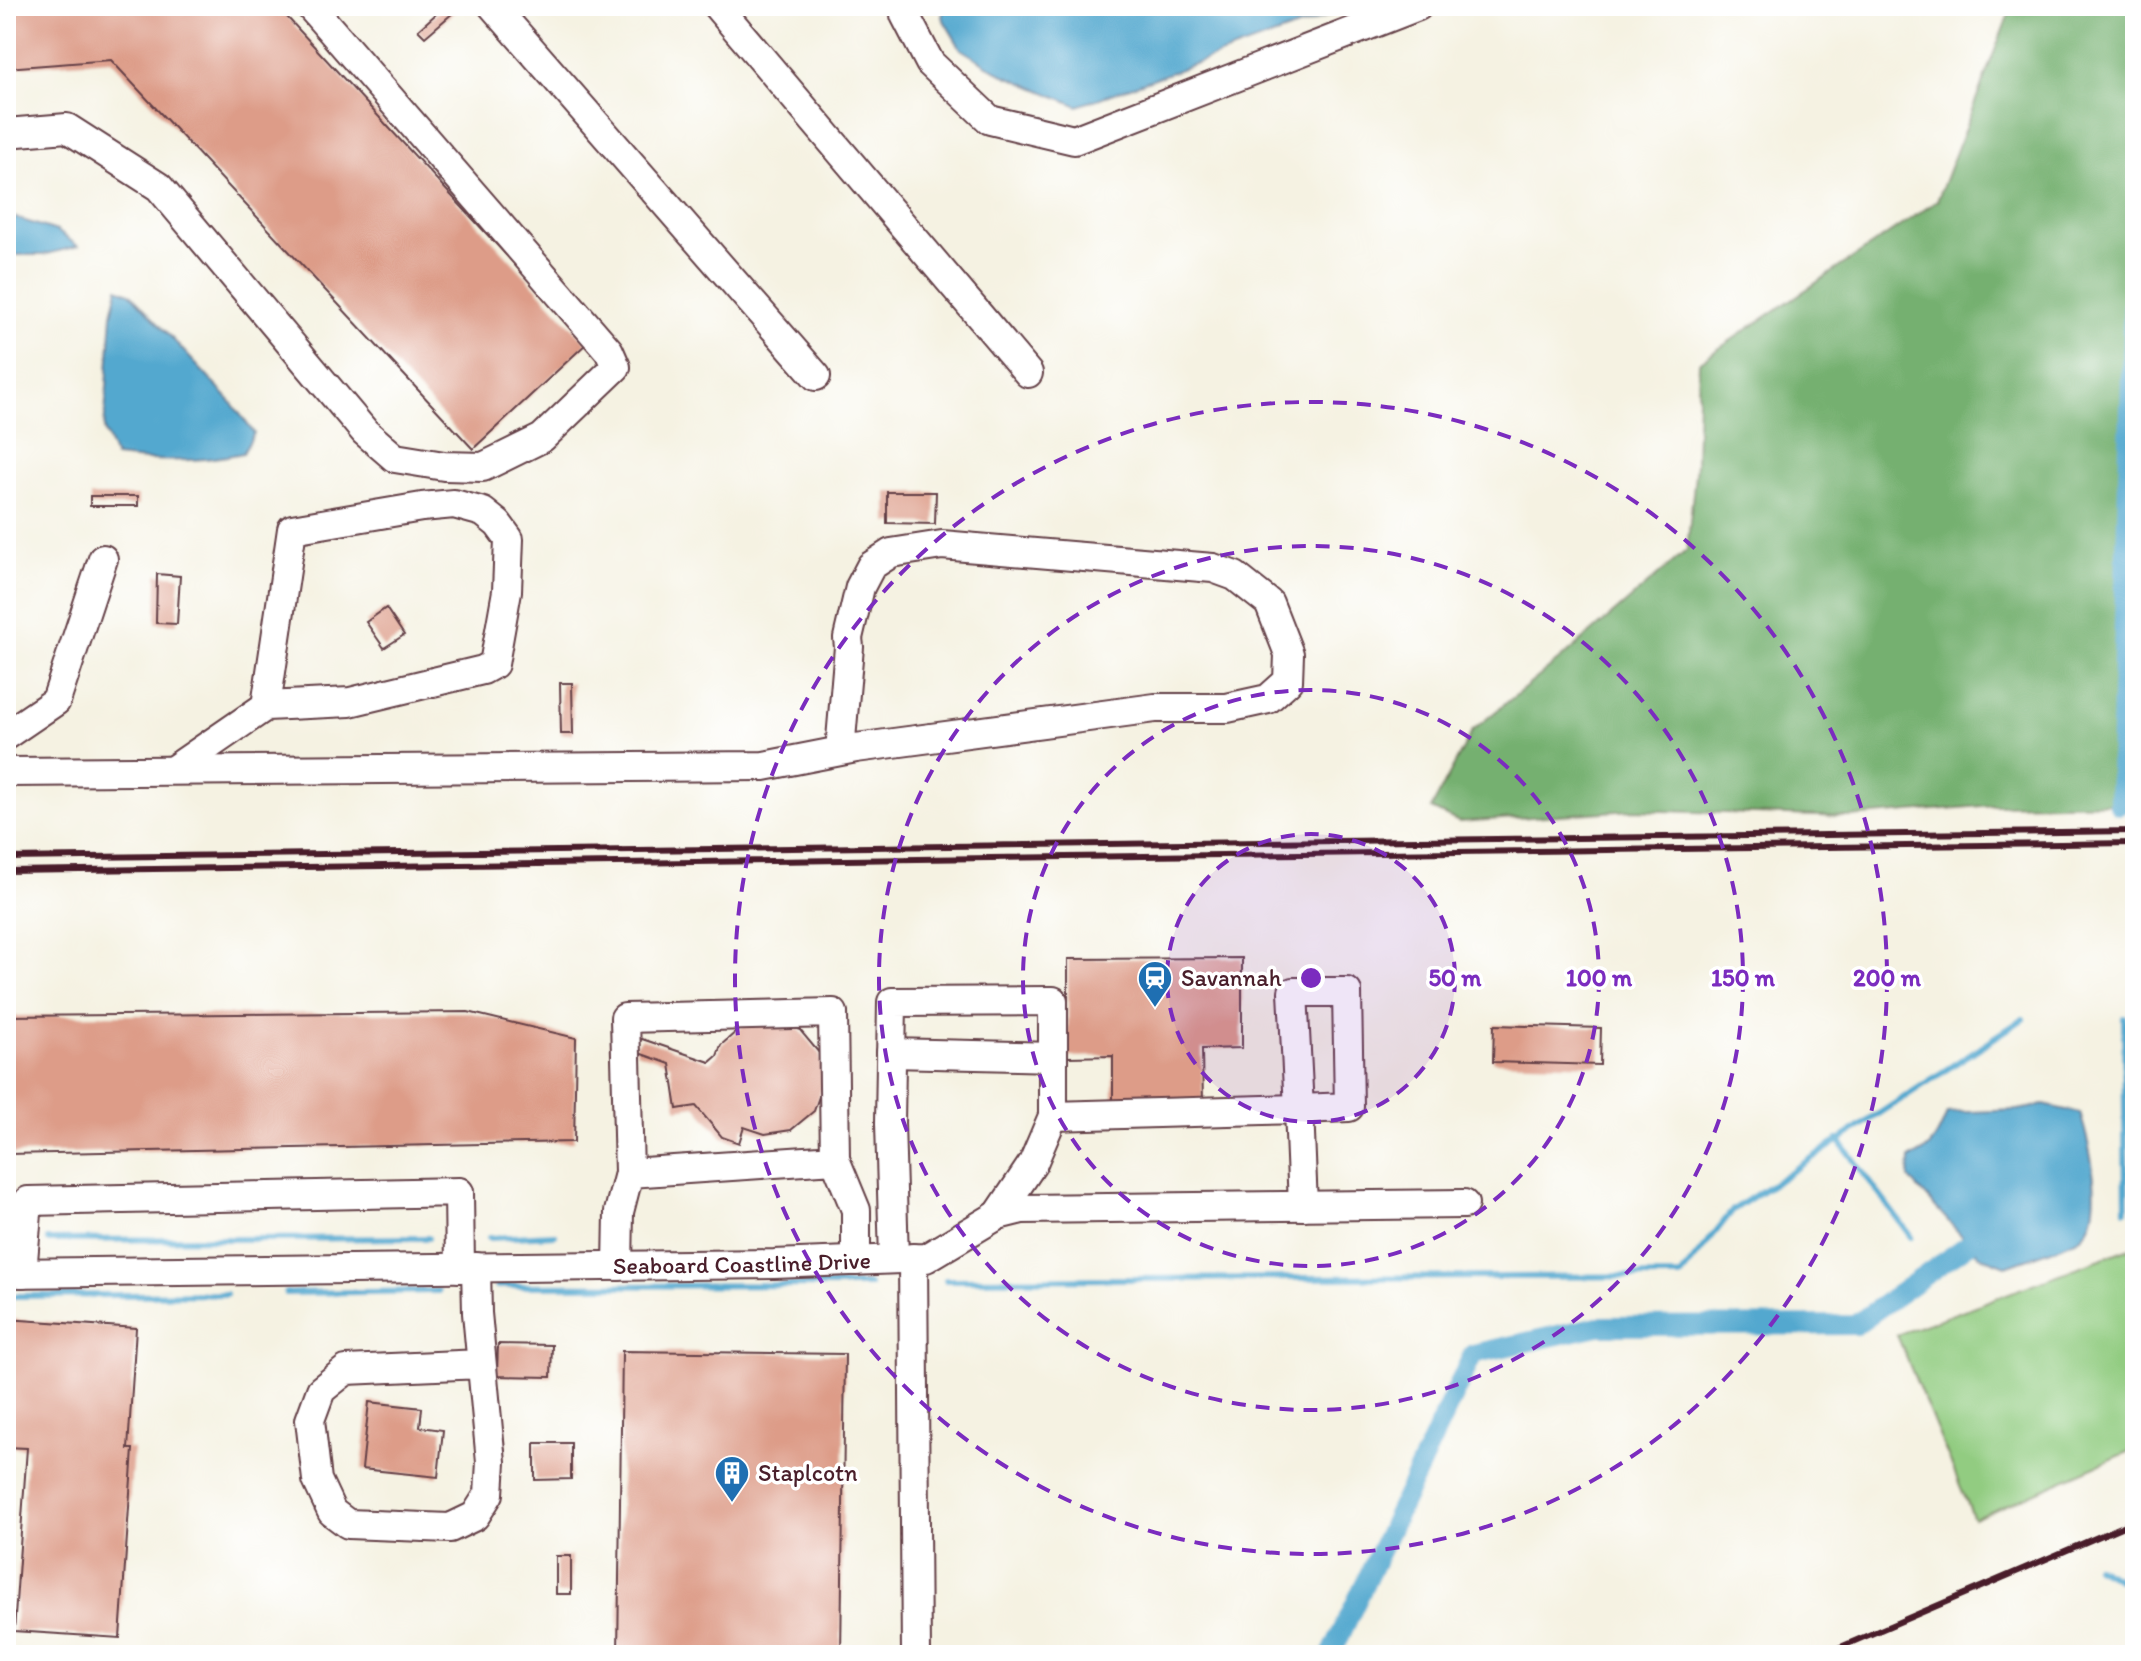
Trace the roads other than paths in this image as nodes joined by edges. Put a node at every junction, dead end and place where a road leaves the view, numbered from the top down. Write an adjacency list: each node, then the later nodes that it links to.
1 (310, 6): 6 (street)
2 (493, 6): 8 (street)
3 (717, 6): 7 (street)
4 (906, 6): 5 (street)
5 (1418, 6)
6 (6, 133)
7 (1028, 373)
8 (816, 376)
9 (103, 559): 11 (street)
10 (266, 706): 10 (street); 13 (street)
11 (6, 735)
12 (840, 751): 12 (street); 13 (street)
13 (173, 770): 14 (street)
14 (6, 772)
15 (891, 1053): 16 (street); 16 (street); 23 (street)
16 (1053, 1057): 17 (street)
17 (1053, 1116): 21 (street); 22 (street)
18 (835, 1159): 19 (street); 19 (street); 24 (street)
19 (629, 1173): 25 (street)
20 (1464, 1204): 21 (street, Seaboard Coastline Drive)
21 (1303, 1206): 22 (street, Seaboard Coastline Drive)
22 (998, 1215): 23 (street, Seaboard Coastline Drive)
23 (904, 1259): 24 (street, Seaboard Coastline Drive); 29 (street)
24 (856, 1261): 25 (street, Seaboard Coastline Drive)
25 (618, 1266): 26 (street, Seaboard Coastline Drive)
26 (468, 1268): 27 (street, Seaboard Coastline Drive); 27 (street); 28 (street)
27 (14, 1273)
28 (481, 1364): 28 (street)
29 (916, 1655)

